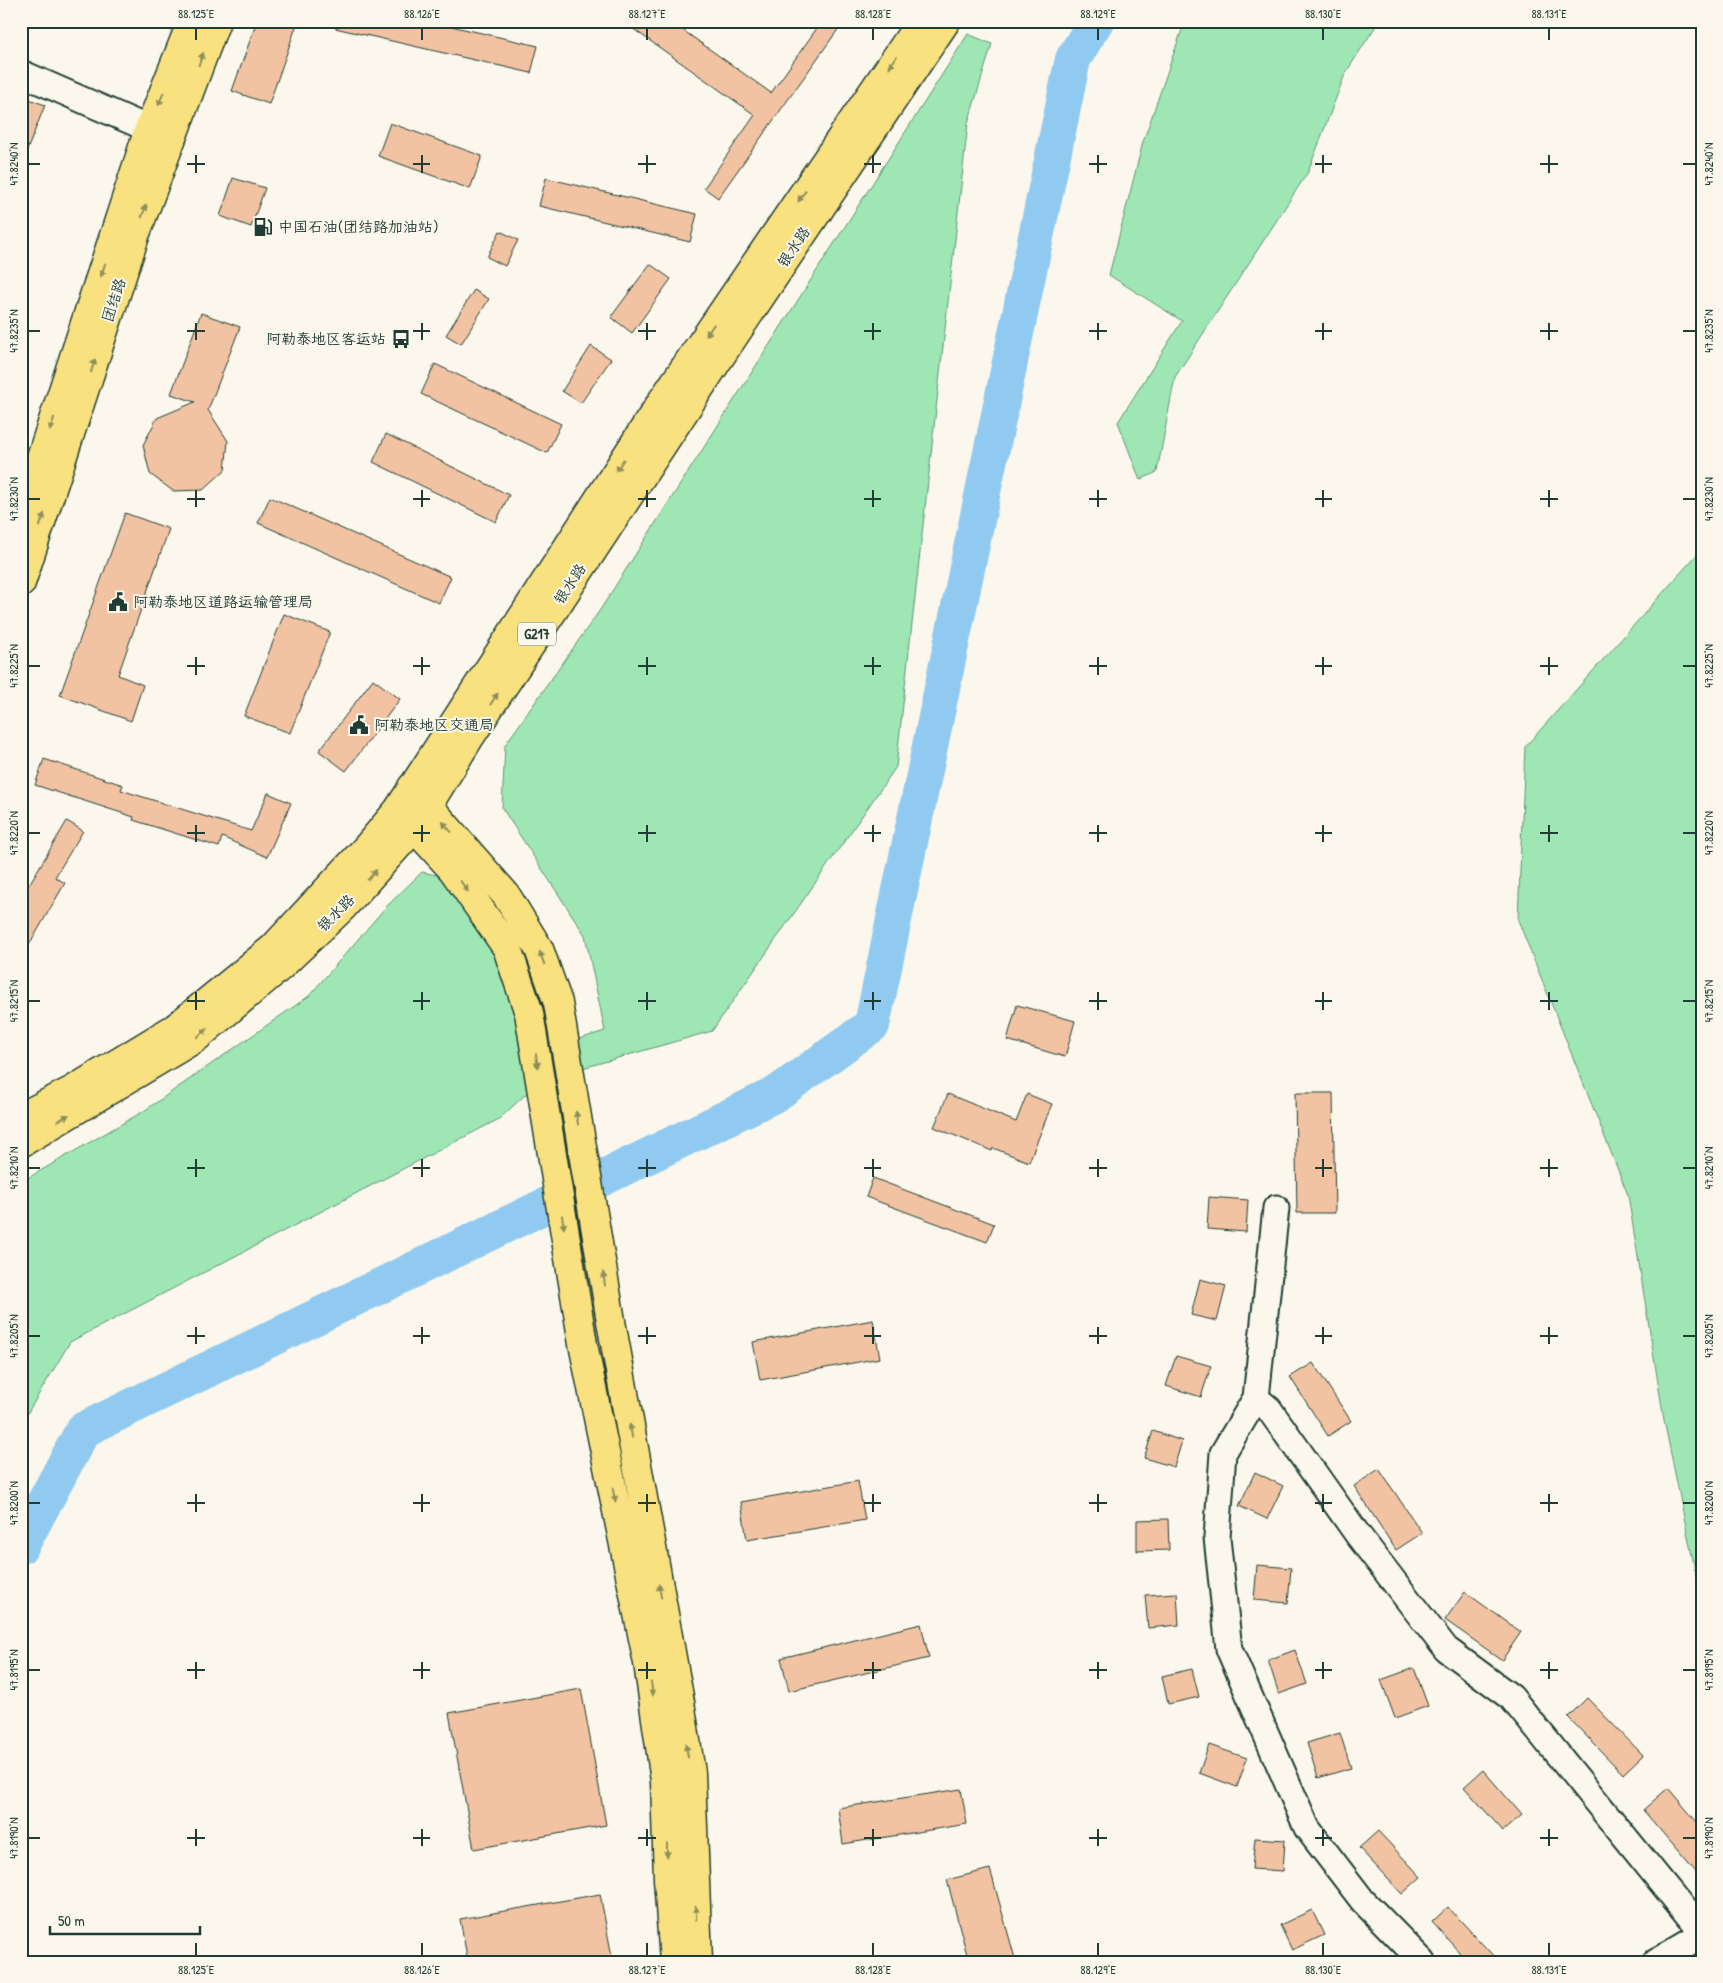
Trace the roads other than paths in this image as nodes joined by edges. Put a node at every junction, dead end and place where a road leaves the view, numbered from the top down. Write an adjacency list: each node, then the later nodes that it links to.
1 (192, 21): 6 (main road, 团结路, one-way to 6)
2 (216, 21): 6 (main road, 团结路, one-way to 2)
3 (921, 21): 9 (main road, 银水路 / G217, one-way to 9)
4 (946, 21): 9 (main road, 银水路 / G217, one-way to 4)
5 (21, 73): 6 (street)
6 (161, 133): 7 (main road, 团结路, one-way to 7); 8 (main road, 团结路, one-way to 6)
7 (21, 518)
8 (21, 583)
9 (413, 808): 10 (main road, 银水路 / G217); 11 (main road, 银水路 / G217, one-way to 9); 16 (main road, one-way to 16); 17 (main road, one-way to 9)
10 (21, 1117)
11 (21, 1143)
12 (1276, 1208): 13 (street)
13 (1256, 1398): 14 (street); 18 (street)
14 (1702, 1934): 15 (street)
15 (1672, 1958)
16 (674, 1962)
17 (698, 1962)
18 (1423, 1962)

